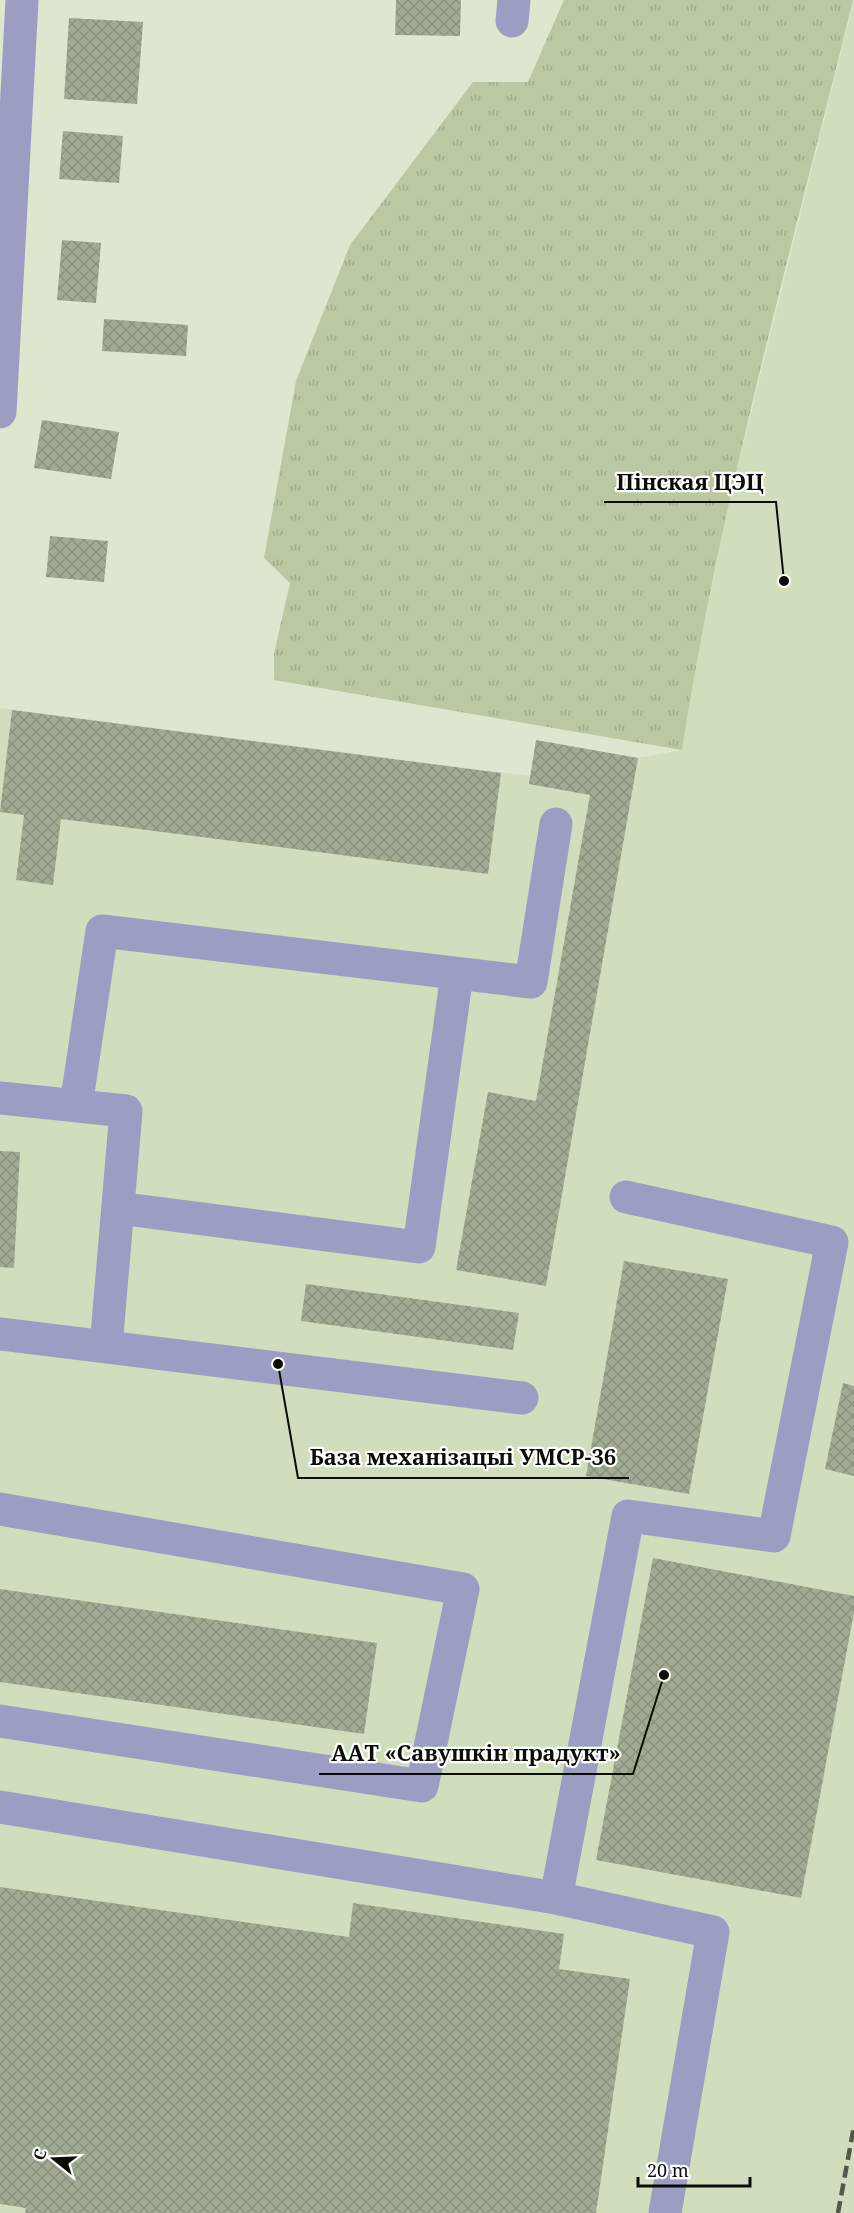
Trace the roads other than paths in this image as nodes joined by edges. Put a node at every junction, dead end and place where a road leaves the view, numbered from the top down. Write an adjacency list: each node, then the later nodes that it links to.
1 (22, 0): 2 (street)
2 (0, 412)
3 (556, 824): 4 (street)
4 (457, 974): 6 (street); 8 (street)
5 (0, 1098): 6 (street)
6 (76, 1106): 8 (street)
7 (626, 1197): 15 (street)
8 (118, 1208): 10 (street)
9 (0, 1334): 10 (street)
10 (106, 1347): 11 (street)
11 (522, 1398)
12 (0, 1509): 13 (street)
13 (0, 1721)
14 (0, 1807): 15 (street)
15 (556, 1898): 16 (street)
16 (665, 2213)

